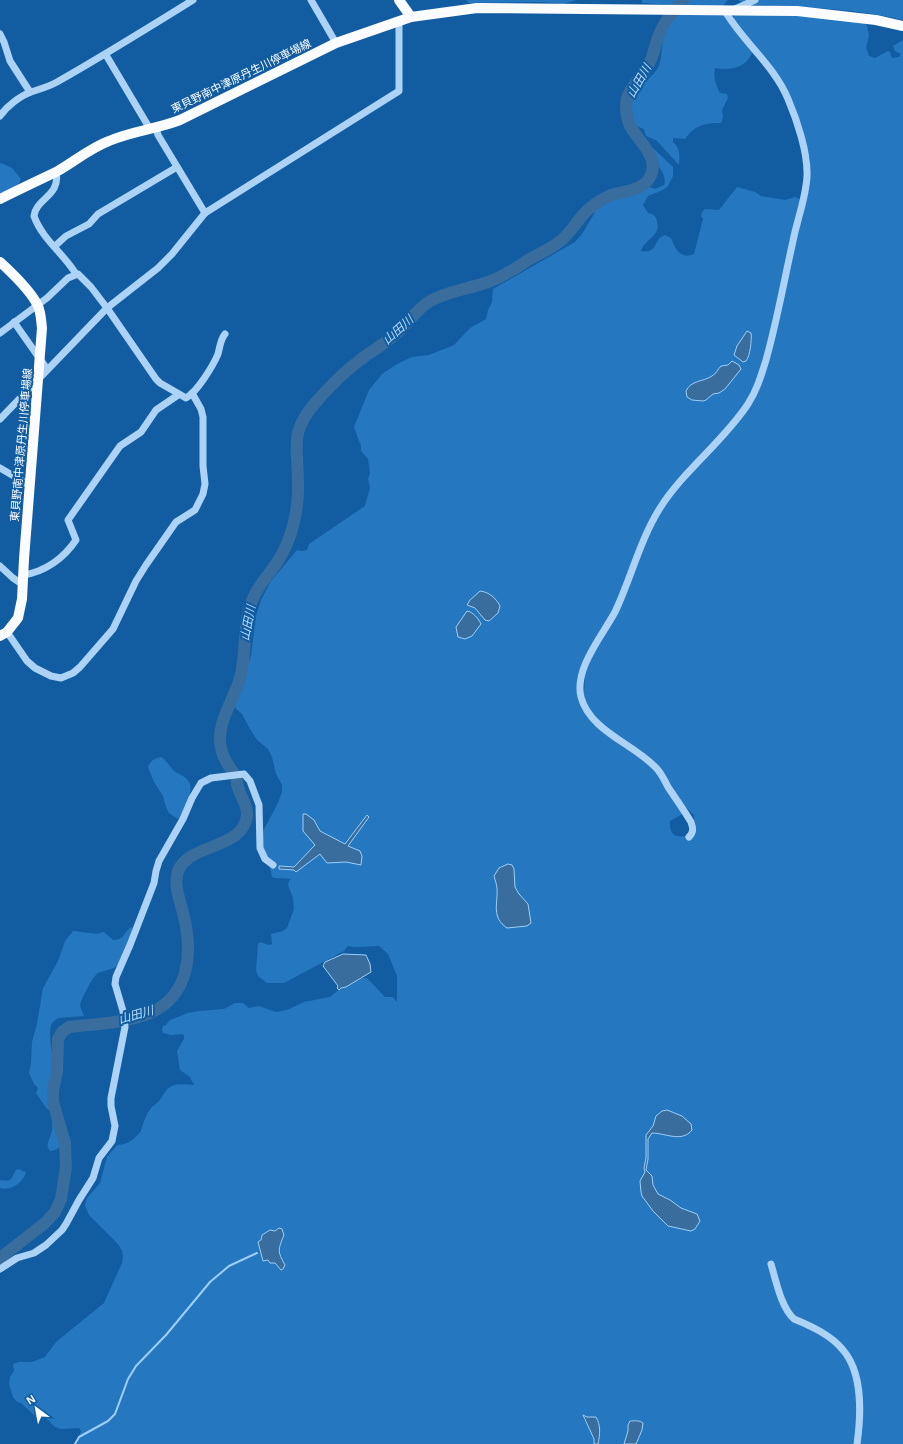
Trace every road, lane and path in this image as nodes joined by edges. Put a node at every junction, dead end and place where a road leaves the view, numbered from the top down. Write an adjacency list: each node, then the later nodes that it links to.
1 (193, 0): 11 (street)
2 (311, 0): 10 (street)
3 (399, 0): 6 (main road)
4 (755, 0): 5 (street)
5 (728, 10): 6 (main road, 東貝野南中津原丹生川停車場線); 8 (main road, 東貝野南中津原丹生川停車場線); 38 (street)
6 (411, 16): 7 (main road, 東貝野南中津原丹生川停車場線)
7 (399, 21): 10 (main road, 東貝野南中津原丹生川停車場線); 18 (street)
8 (903, 26)
9 (0, 34): 12 (street)
10 (336, 43): 14 (main road, 東貝野南中津原丹生川停車場線)
11 (106, 54): 12 (street); 14 (street)
12 (30, 92): 13 (street)
13 (0, 116)
14 (153, 129): 15 (street); 16 (main road, 東貝野南中津原丹生川停車場線)
15 (177, 167): 18 (street); 19 (street)
16 (56, 172): 17 (main road, 東貝野南中津原丹生川停車場線); 19 (street)
17 (0, 199)
18 (205, 213): 23 (street)
19 (55, 246): 21 (street)
20 (2, 267): 22 (main road, 東貝野南中津原丹生川停車場線)
21 (76, 274): 22 (street); 23 (street)
22 (38, 306): 24 (street); 27 (main road, 東貝野南中津原丹生川停車場線)
23 (107, 308): 28 (street); 31 (street)
24 (14, 322): 25 (street); 27 (street)
25 (0, 333)
26 (225, 334): 30 (street)
27 (40, 357): 28 (street); 29 (main road, 東貝野南中津原丹生川停車場線)
28 (47, 369): 29 (street)
29 (38, 378): 32 (street); 34 (main road, 東貝野南中津原丹生川停車場線)
30 (192, 393): 31 (street); 37 (street)
31 (178, 395): 36 (street)
32 (0, 418)
33 (0, 468): 34 (street)
34 (30, 485): 36 (main road, 東貝野南中津原丹生川停車場線)
35 (0, 566): 36 (street)
36 (22, 579): 37 (main road, 東貝野南中津原丹生川停車場線)
37 (4, 634)
38 (690, 836)
39 (273, 865): 41 (street)
40 (771, 1264): 42 (street)
41 (0, 1269)
42 (857, 1444)

